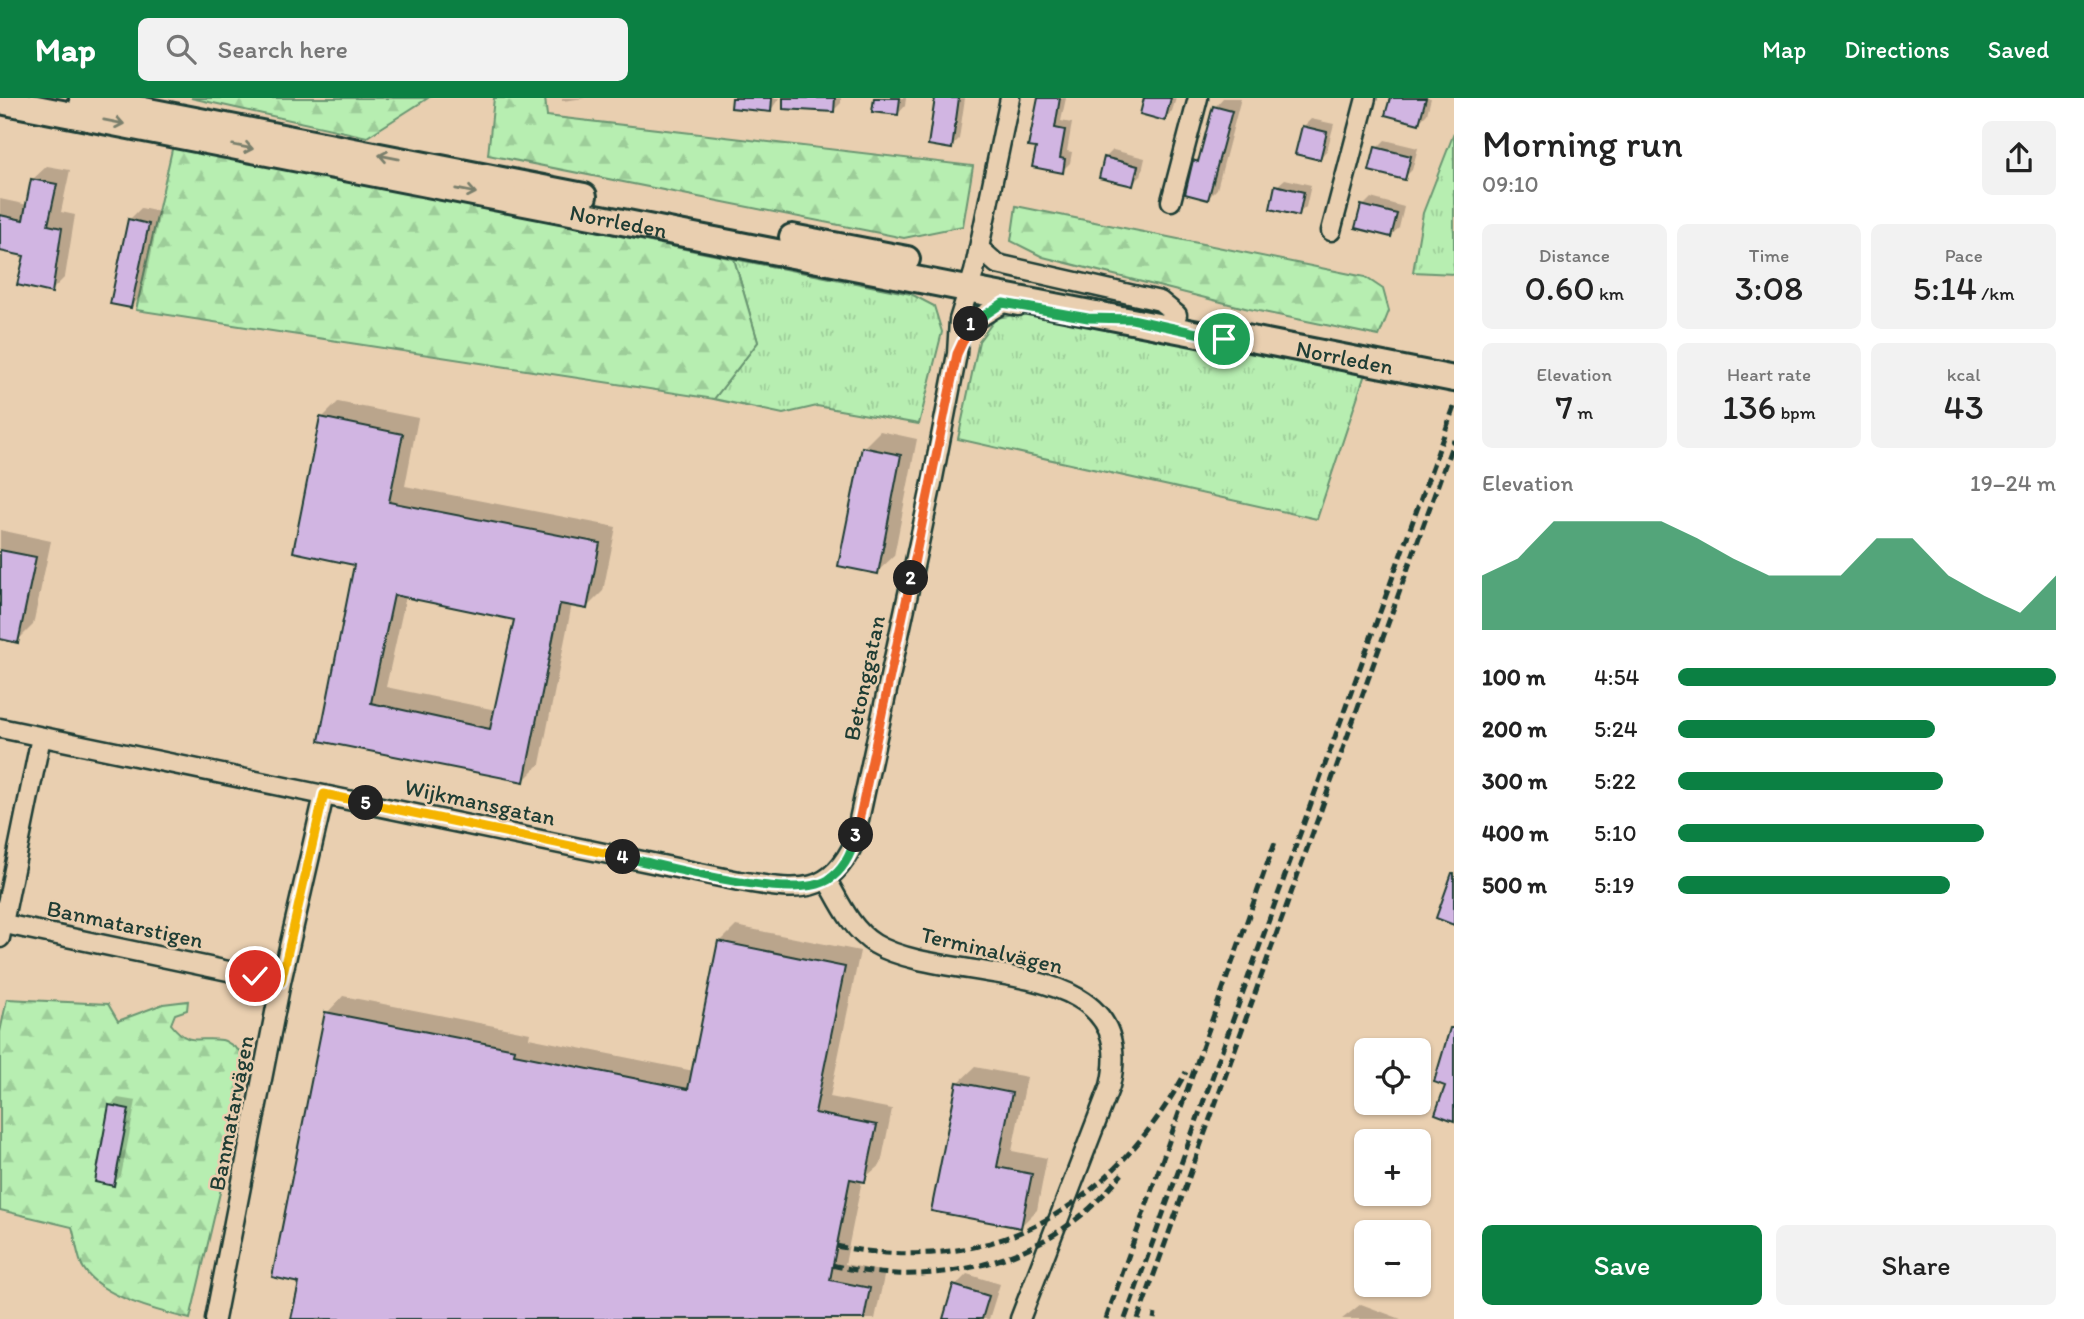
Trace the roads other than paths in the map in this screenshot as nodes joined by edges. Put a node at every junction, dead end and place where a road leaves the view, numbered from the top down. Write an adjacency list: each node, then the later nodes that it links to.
1 (82, 98): 8 (main road, Norrleden, one-way to 1)
2 (1010, 98): 8 (street, Betonggatan)
3 (1198, 98): 6 (street)
4 (1366, 98): 7 (street)
5 (18, 100): 9 (main road, Norrleden, one-way to 9)
6 (1171, 201)
7 (1331, 231)
8 (973, 274): 9 (main road, Norrleden); 10 (main road, Norrleden); 11 (street, Betonggatan); 12 (main road, Norrleden)
9 (930, 280): 11 (street)
10 (1126, 318): 11 (street); 12 (main road, Norrleden)
11 (965, 321): 17 (street, Betonggatan)
12 (1236, 336): 13 (main road, Norrleden)
13 (1454, 379)
14 (0, 728): 15 (street, Wijkmansgatan)
15 (41, 737): 16 (street, Wijkmansgatan); 18 (street)
16 (324, 794): 17 (street, Wijkmansgatan); 19 (street, Banmatarvägen)
17 (827, 880): 21 (street, Terminalvägen)
18 (1, 929): 19 (street, Banmatarstigen)
19 (281, 982): 20 (street, Banmatarvägen)
20 (215, 1319)
21 (1020, 1319)

